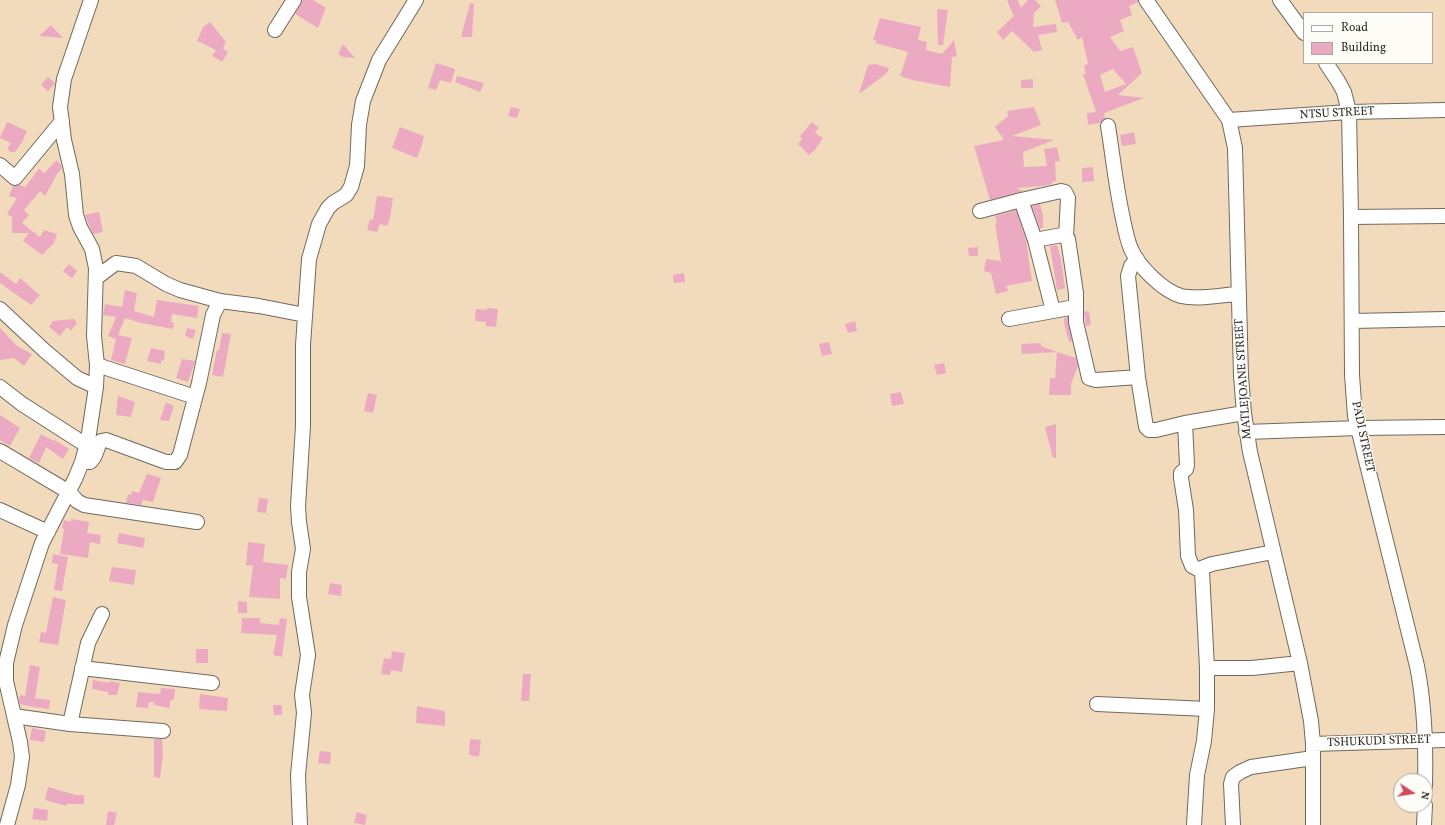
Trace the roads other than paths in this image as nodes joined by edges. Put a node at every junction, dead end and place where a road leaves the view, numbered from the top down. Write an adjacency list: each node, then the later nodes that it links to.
1 (91, 0): 12 (street)
2 (294, 0): 6 (street)
3 (416, 0): 28 (street)
4 (1146, 0): 11 (street, MATLEJOANE STREET)
5 (1280, 0): 7 (street)
6 (275, 30)
7 (1303, 32)
8 (1327, 64): 10 (street, PADI STREET)
9 (1445, 110): 10 (street, NTSU STREET)
10 (1349, 112): 11 (street, NTSU STREET); 18 (street, PADI STREET)
11 (1229, 120): 23 (street, MATLEJOANE STREET)
12 (62, 121): 14 (street); 22 (street)
13 (1108, 126): 21 (street)
14 (0, 165)
15 (1021, 200): 16 (street); 19 (street); 20 (street)
16 (980, 211)
17 (1445, 216): 18 (street)
18 (1351, 218): 31 (street, PADI STREET)
19 (1066, 237): 20 (street); 25 (street)
20 (1035, 240): 27 (street)
21 (1137, 259): 23 (street); 33 (street)
22 (96, 278): 24 (street); 32 (street)
23 (1238, 294): 37 (street, MATLEJOANE STREET)
24 (220, 301): 28 (street); 36 (street)
25 (1075, 307): 27 (street); 33 (street)
26 (0, 309): 35 (street)
27 (1053, 311): 29 (street)
28 (305, 315): 69 (street)
29 (1009, 319)
30 (1445, 319): 31 (street)
31 (1353, 321): 40 (street, PADI STREET)
32 (97, 365): 35 (street); 36 (street)
33 (1138, 377): 38 (street)
34 (0, 387): 42 (street)
35 (96, 387): 42 (street)
36 (195, 397): 44 (street)
37 (1244, 413): 38 (street); 41 (street, MATLEJOANE STREET)
38 (1185, 423): 50 (street)
39 (1445, 427): 40 (street)
40 (1358, 428): 41 (street); 62 (street, PADI STREET)
41 (1246, 432): 49 (street, MATLEJOANE STREET)
42 (86, 445): 44 (street)
43 (0, 451): 45 (street)
44 (82, 462): 45 (street)
45 (69, 492): 47 (street); 48 (street)
46 (0, 510): 48 (street)
47 (197, 522)
48 (48, 532): 52 (street)
49 (1273, 552): 50 (street); 53 (street, MATLEJOANE STREET)
50 (1202, 571): 55 (street)
51 (102, 614): 54 (street)
52 (3, 659): 59 (street)
53 (1300, 663): 55 (street); 64 (street, MATLEJOANE STREET)
54 (82, 668): 56 (street); 60 (street)
55 (1208, 668): 58 (street)
56 (212, 683)
57 (1097, 704): 58 (street)
58 (1207, 709): 70 (street)
59 (14, 716): 60 (street); 68 (street)
60 (70, 724): 61 (street)
61 (163, 731)
62 (1426, 740): 63 (street, TSHUKUDI STREET); 64 (street, TSHUKUDI STREET); 66 (street, PADI STREET)
63 (1445, 740)
64 (1313, 744): 65 (street, MATLEJOANE STREET)
65 (1314, 758): 71 (street); 72 (street, MATLEJOANE STREET)
66 (1425, 773)
67 (1425, 813): 73 (street)
68 (7, 825)
69 (300, 825)
70 (1194, 825)
71 (1233, 825)
72 (1313, 825)
73 (1424, 825)

